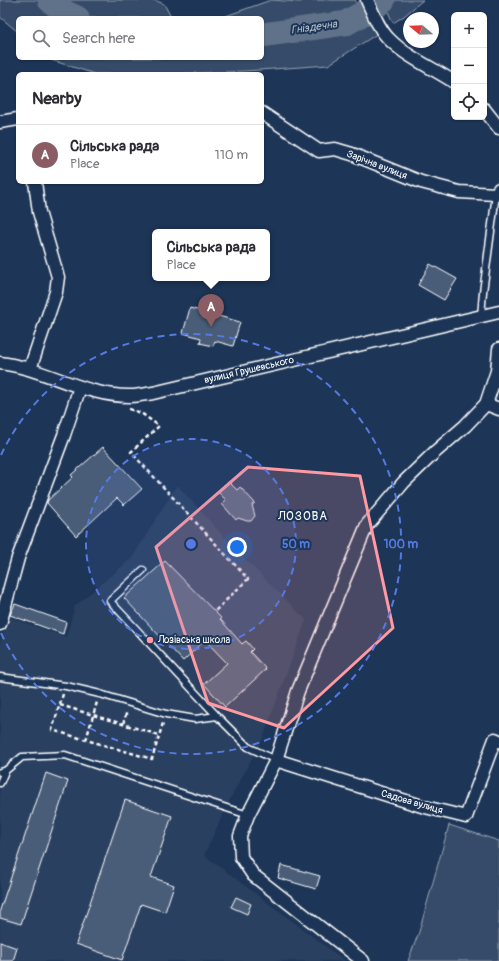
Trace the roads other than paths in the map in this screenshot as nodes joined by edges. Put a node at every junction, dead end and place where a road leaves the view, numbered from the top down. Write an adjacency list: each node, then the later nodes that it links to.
1 (367, 0): 2 (street)
2 (451, 80)
3 (487, 113): 7 (street)
4 (264, 114): 9 (street, Зарічна вулиця)
5 (16, 119): 6 (street)
6 (0, 122)
7 (499, 128)
8 (35, 184): 14 (street)
9 (498, 192): 11 (lane)
10 (499, 312): 11 (street, вулиця Грушевського)
11 (481, 316): 15 (street, вулиця Грушевського)
12 (499, 349): 16 (street)
13 (0, 363): 14 (street, вулиця Грушевського)
14 (30, 369): 15 (street, вулиця Грушевського)
15 (80, 387): 19 (street)
16 (486, 404): 17 (street); 23 (street)
17 (499, 409)
18 (143, 570): 21 (lane)
19 (0, 624)
20 (0, 677): 21 (lane)
21 (217, 716): 23 (lane)
22 (499, 741): 23 (street, Садова вулиця)
23 (276, 760): 26 (street)
24 (2, 771): 25 (lane); 26 (lane)
25 (0, 783)
26 (248, 815): 27 (street)
27 (363, 961)

